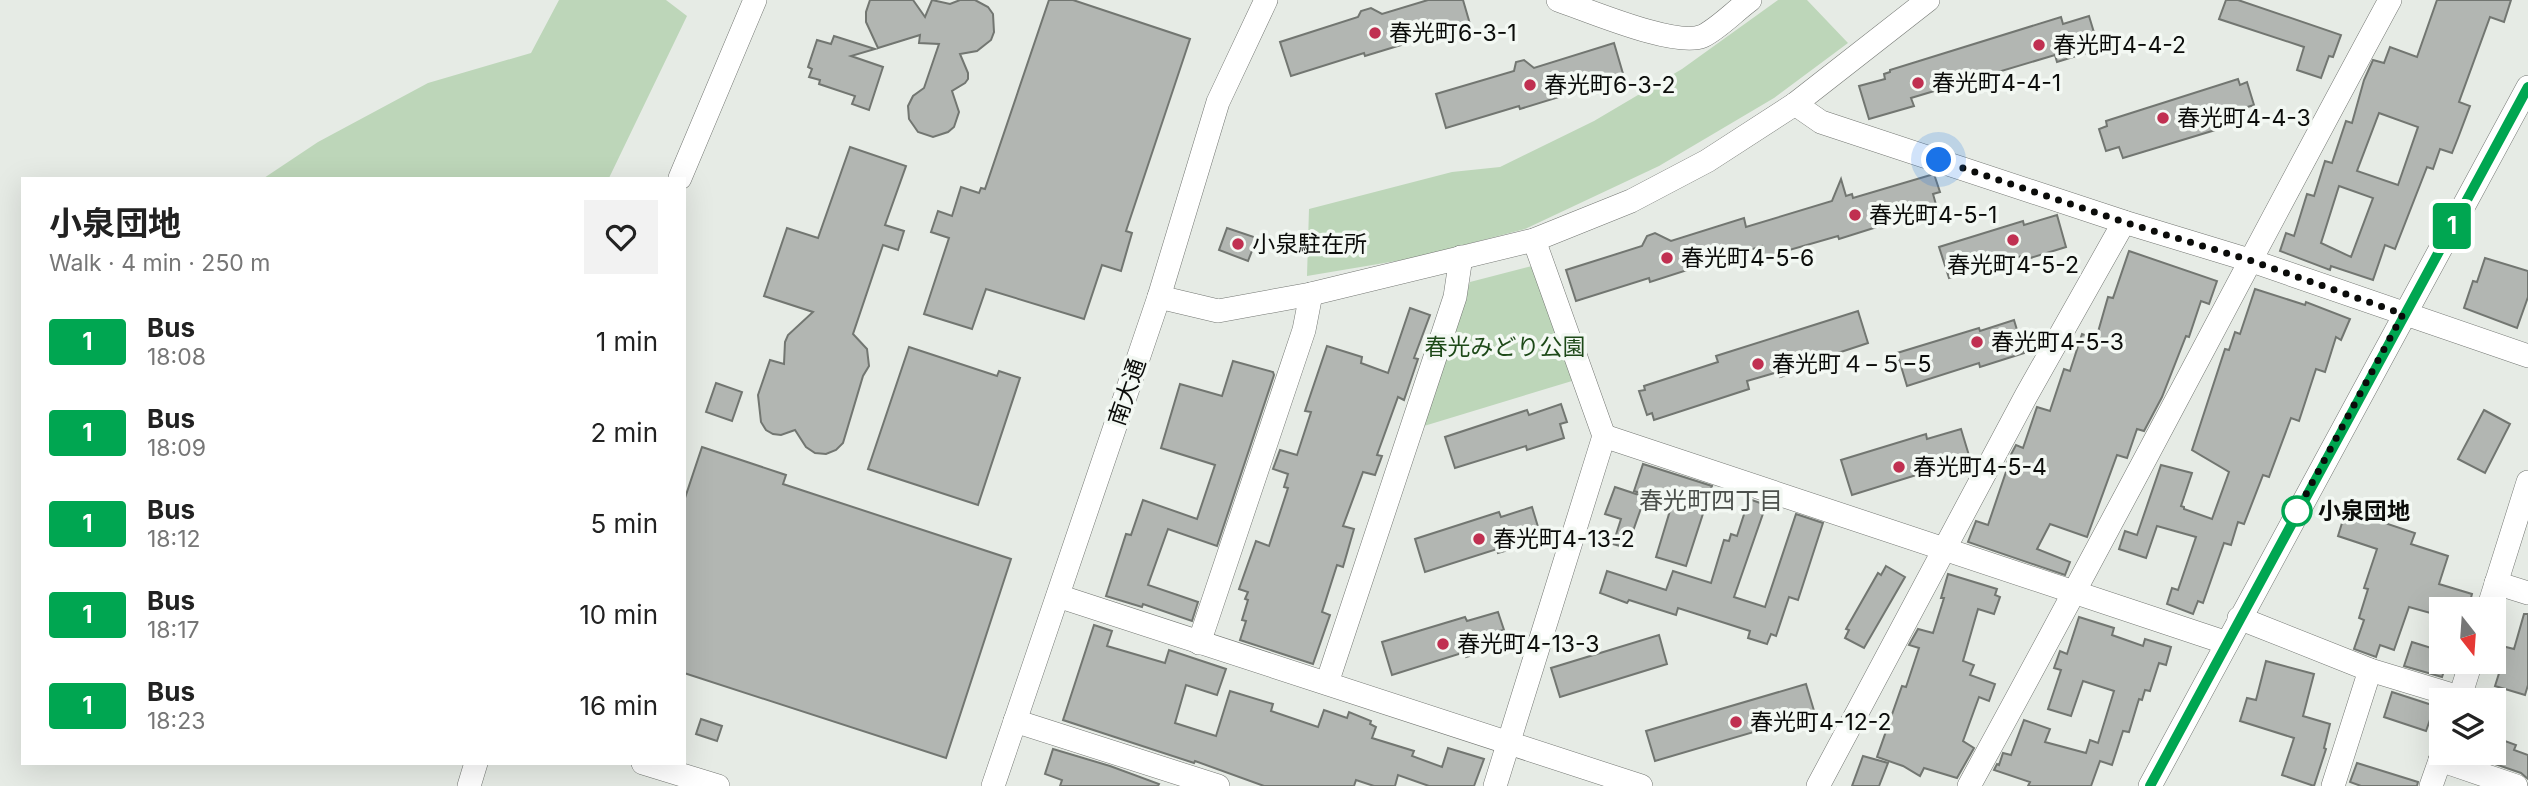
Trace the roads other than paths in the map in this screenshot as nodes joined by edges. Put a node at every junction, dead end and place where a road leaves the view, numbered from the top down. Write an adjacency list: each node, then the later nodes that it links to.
1 (755, 0): 9 (street)
2 (1266, 0): 15 (street, 南大通)
3 (1558, 0): 4 (street)
4 (1750, 0)
5 (1928, 0): 8 (street)
6 (2390, 0): 13 (street)
7 (2527, 89): 16 (street)
8 (1795, 104): 10 (street); 11 (street)
9 (680, 177)
10 (2124, 222): 13 (street); 20 (street)
11 (1534, 240): 12 (street); 18 (street)
12 (1461, 257): 14 (street); 30 (street)
13 (2249, 260): 16 (street); 22 (street)
14 (1311, 294): 15 (street); 27 (street)
15 (1159, 297): 24 (street, 南大通)
16 (2403, 314): 17 (street); 26 (street)
17 (2527, 351)
18 (1604, 436): 20 (street); 33 (street)
19 (2528, 482): 21 (street)
20 (1944, 548): 22 (street); 44 (street)
21 (2496, 583): 23 (street); 25 (street)
22 (2075, 593): 28 (street); 45 (street)
23 (2528, 593)
24 (1058, 596): 27 (street); 32 (street, 南大通)
25 (2492, 597)
26 (2239, 618): 28 (street); 29 (street)
27 (1199, 643): 30 (street)
28 (2227, 643): 46 (street)
29 (2370, 670): 31 (street); 47 (street)
30 (1327, 683): 33 (street)
31 (2429, 689)
32 (1015, 720): 40 (street, 南大通); 41 (street)
33 (1508, 742): 42 (street); 43 (street)
34 (475, 765): 38 (street)
35 (650, 765): 39 (street)
36 (2439, 765): 48 (street)
37 (2464, 765): 49 (street)
38 (469, 786)
39 (718, 786)
40 (993, 786)
41 (1218, 786)
42 (1494, 786)
43 (1641, 786)
44 (1818, 786)
45 (1969, 786)
46 (2150, 786)
47 (2333, 786)
48 (2431, 786)
49 (2516, 786)

